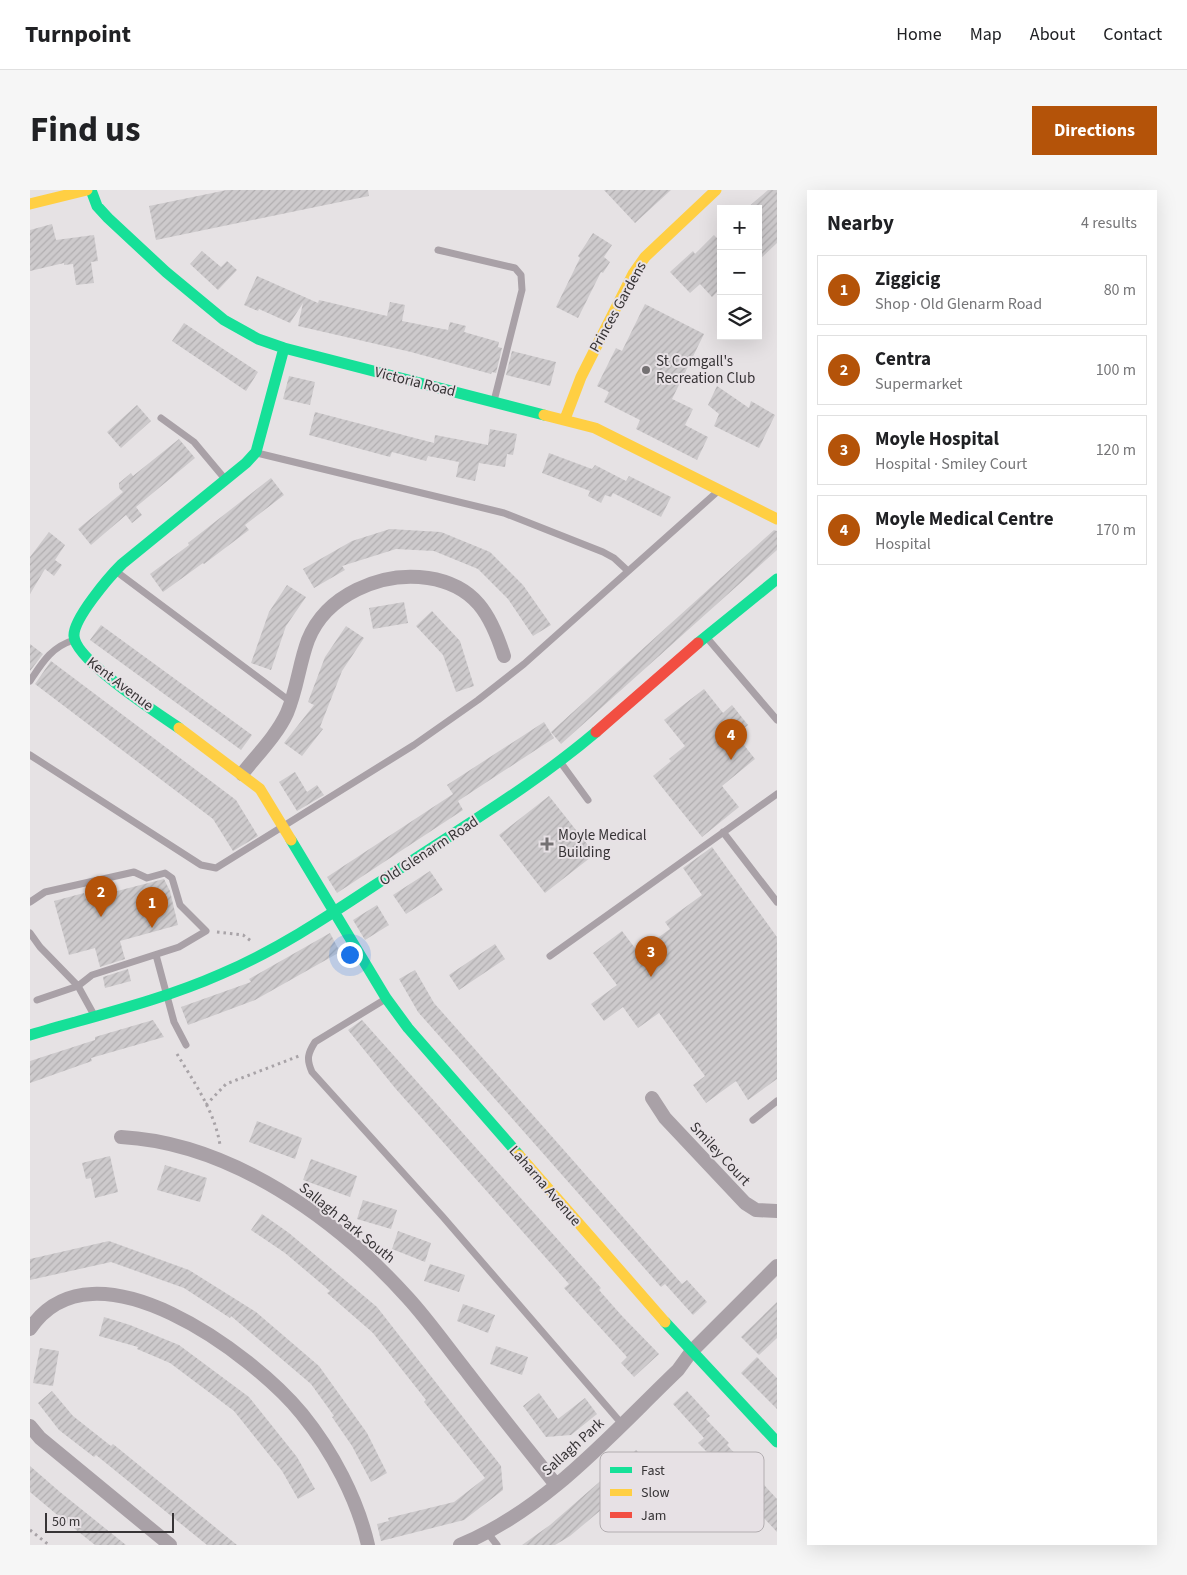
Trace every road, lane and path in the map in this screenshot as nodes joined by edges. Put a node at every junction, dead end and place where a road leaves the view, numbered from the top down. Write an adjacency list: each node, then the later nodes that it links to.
1 (87, 190): 4 (street)
2 (91, 190): 6 (street, Victoria Road)
3 (716, 190): 9 (street, Princes Gardens)
4 (30, 204)
5 (438, 250): 7 (lane)
6 (284, 348): 7 (street, Victoria Road); 10 (street)
7 (494, 402): 9 (street, Victoria Road)
8 (161, 418): 11 (lane)
9 (565, 419): 12 (street, Victoria Road)
10 (256, 452): 11 (street); 15 (lane)
11 (226, 479): 14 (street)
12 (720, 490): 13 (street, Victoria Road); 15 (lane)
13 (777, 519)
14 (114, 571): 18 (street); 21 (lane)
15 (628, 571): 28 (lane)
16 (777, 579): 17 (street, Old Glenarm Road)
17 (706, 636): 22 (lane); 24 (street, Old Glenarm Road)
18 (74, 640): 20 (lane); 25 (street, Kent Avenue)
19 (504, 656): 21 (street)
20 (30, 681)
21 (291, 702): 25 (street)
22 (777, 720)
23 (30, 755): 28 (lane)
24 (560, 761): 27 (lane); 32 (street, Old Glenarm Road)
25 (242, 774): 28 (street, Kent Avenue)
26 (777, 794): 29 (lane)
27 (588, 800)
28 (284, 827): 32 (street, Kent Avenue)
29 (724, 832): 31 (lane); 37 (lane)
30 (30, 902): 33 (lane)
31 (777, 902)
32 (335, 912): 35 (street, Old Glenarm Road); 40 (street, Laharna Avenue)
33 (206, 931): 35 (path); 36 (lane)
34 (30, 932): 38 (lane)
35 (269, 951): 39 (street, Old Glenarm Road)
36 (156, 955): 38 (lane); 39 (lane)
37 (550, 956)
38 (78, 986): 41 (lane); 42 (lane)
39 (168, 993): 42 (street, Old Glenarm Road); 44 (lane)
40 (386, 998): 45 (lane); 57 (street, Laharna Avenue)
41 (37, 1000)
42 (94, 1016): 43 (street, Old Glenarm Road)
43 (30, 1035)
44 (186, 1045)
45 (308, 1052): 49 (path); 58 (lane)
46 (177, 1054): 49 (path)
47 (652, 1098): 53 (street, Smiley Court)
48 (777, 1101): 50 (lane)
49 (206, 1106): 52 (path)
50 (753, 1120)
51 (121, 1137): 61 (street, Sallagh Park South)
52 (220, 1141)
53 (777, 1211)
54 (777, 1266): 57 (street, Sallagh Park)
55 (37, 1311): 56 (street); 66 (street)
56 (30, 1329)
57 (691, 1352): 58 (street, Sallagh Park); 60 (street, Laharna Avenue)
58 (622, 1424): 61 (street, Sallagh Park)
59 (30, 1426): 65 (street)
60 (777, 1442)
61 (556, 1485): 63 (street, Sallagh Park)
62 (30, 1530): 64 (path)
63 (487, 1532): 67 (street, Sallagh Park); 68 (lane)
64 (50, 1545)
65 (170, 1545)
66 (368, 1545)
67 (460, 1545)
68 (497, 1545)

